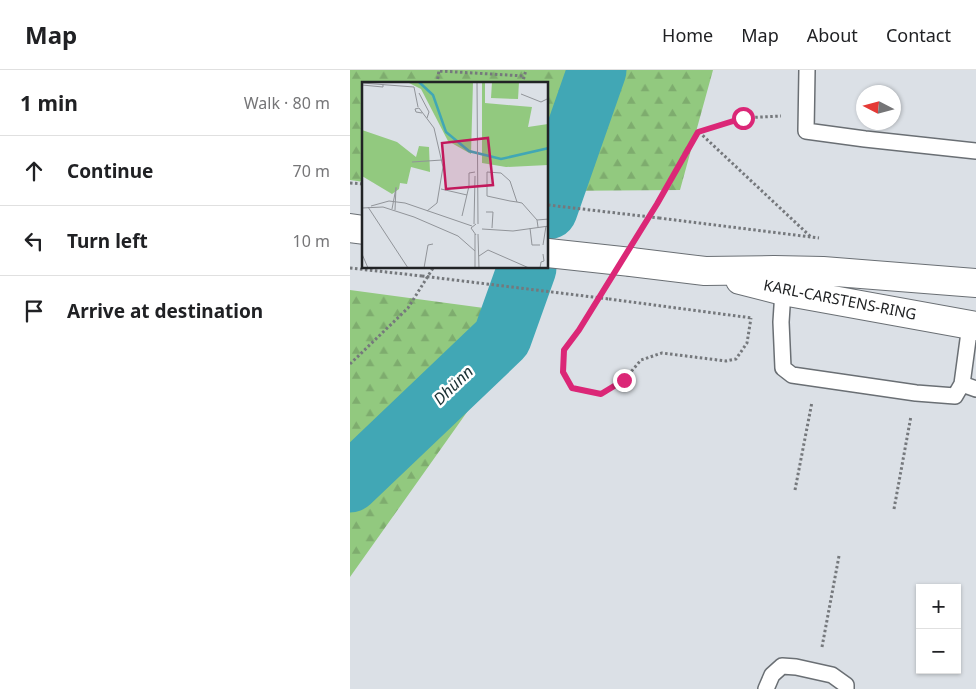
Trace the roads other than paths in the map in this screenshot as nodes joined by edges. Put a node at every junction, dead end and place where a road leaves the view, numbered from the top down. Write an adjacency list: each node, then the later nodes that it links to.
1 (807, 70): 2 (lane)
2 (976, 151)
3 (549, 253): 4 (main road, KARL-CARSTENS-RING, bridge)
4 (705, 271): 5 (main road, KARL-CARSTENS-RING); 6 (main road, KARL-CARSTENS-RING)
5 (976, 283)
6 (783, 291): 7 (main road, KARL-CARSTENS-RING); 8 (lane)
7 (973, 325): 8 (lane)
8 (969, 386)
9 (766, 689): 10 (lane)
10 (846, 689)

